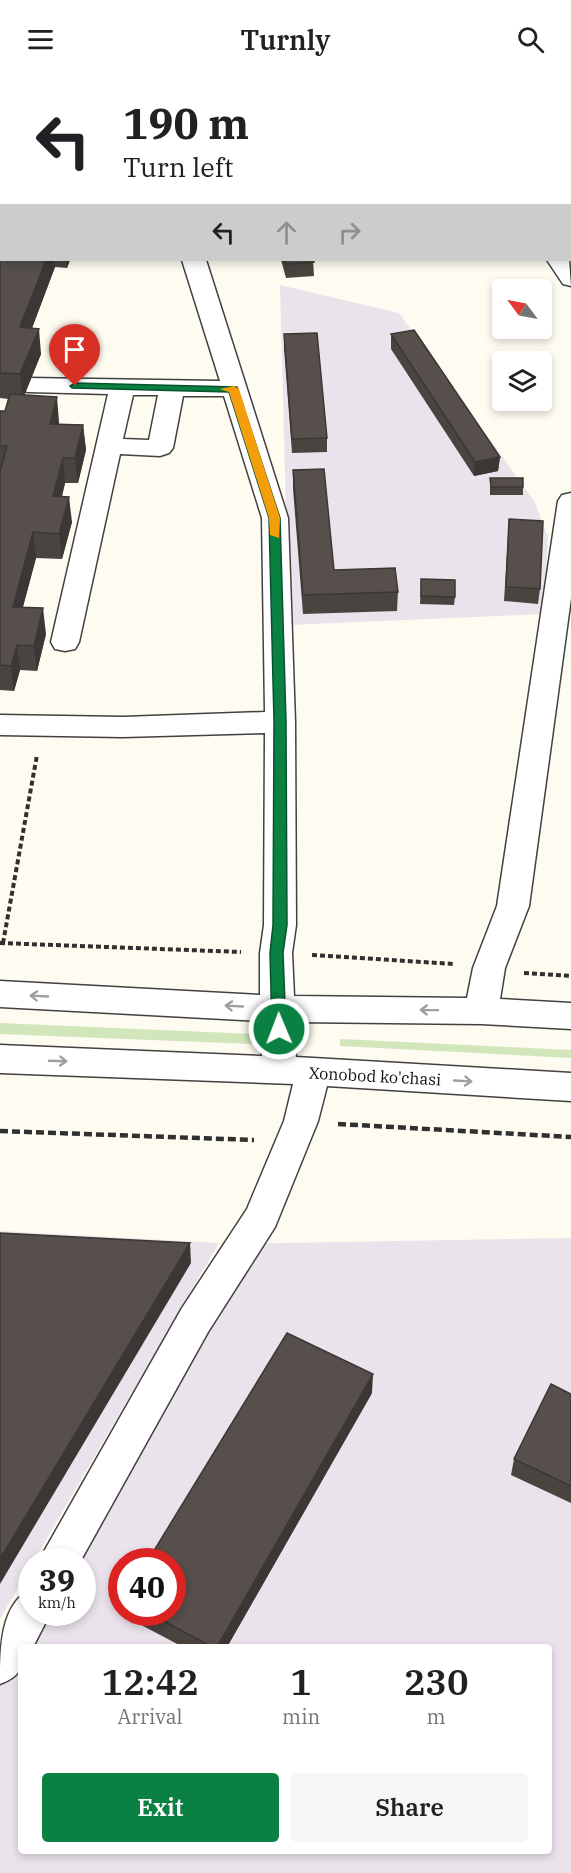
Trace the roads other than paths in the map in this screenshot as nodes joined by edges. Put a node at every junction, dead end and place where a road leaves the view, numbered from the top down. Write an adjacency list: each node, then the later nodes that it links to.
1 (194, 261): 7 (street)
2 (559, 261): 3 (street)
3 (571, 279)
4 (28, 385): 5 (street)
5 (122, 387): 6 (street); 8 (street)
6 (172, 388): 7 (street); 8 (street)
7 (234, 389): 11 (street)
8 (109, 446): 10 (street)
9 (571, 501): 15 (street)
10 (66, 642)
11 (280, 722): 12 (street); 14 (street)
12 (0, 725)
13 (0, 994): 14 (street, one-way to 13)
14 (279, 1009): 15 (street, one-way to 14); 18 (street)
15 (481, 1011): 16 (street)
16 (571, 1016)
17 (0, 1059): 18 (street, Xonobod ko'chasi, one-way to 18)
18 (297, 1071): 19 (street, Xonobod ko'chasi, one-way to 19); 20 (street)
19 (571, 1087)
20 (66, 1548)
21 (22, 1626): 22 (street)
22 (0, 1663)

